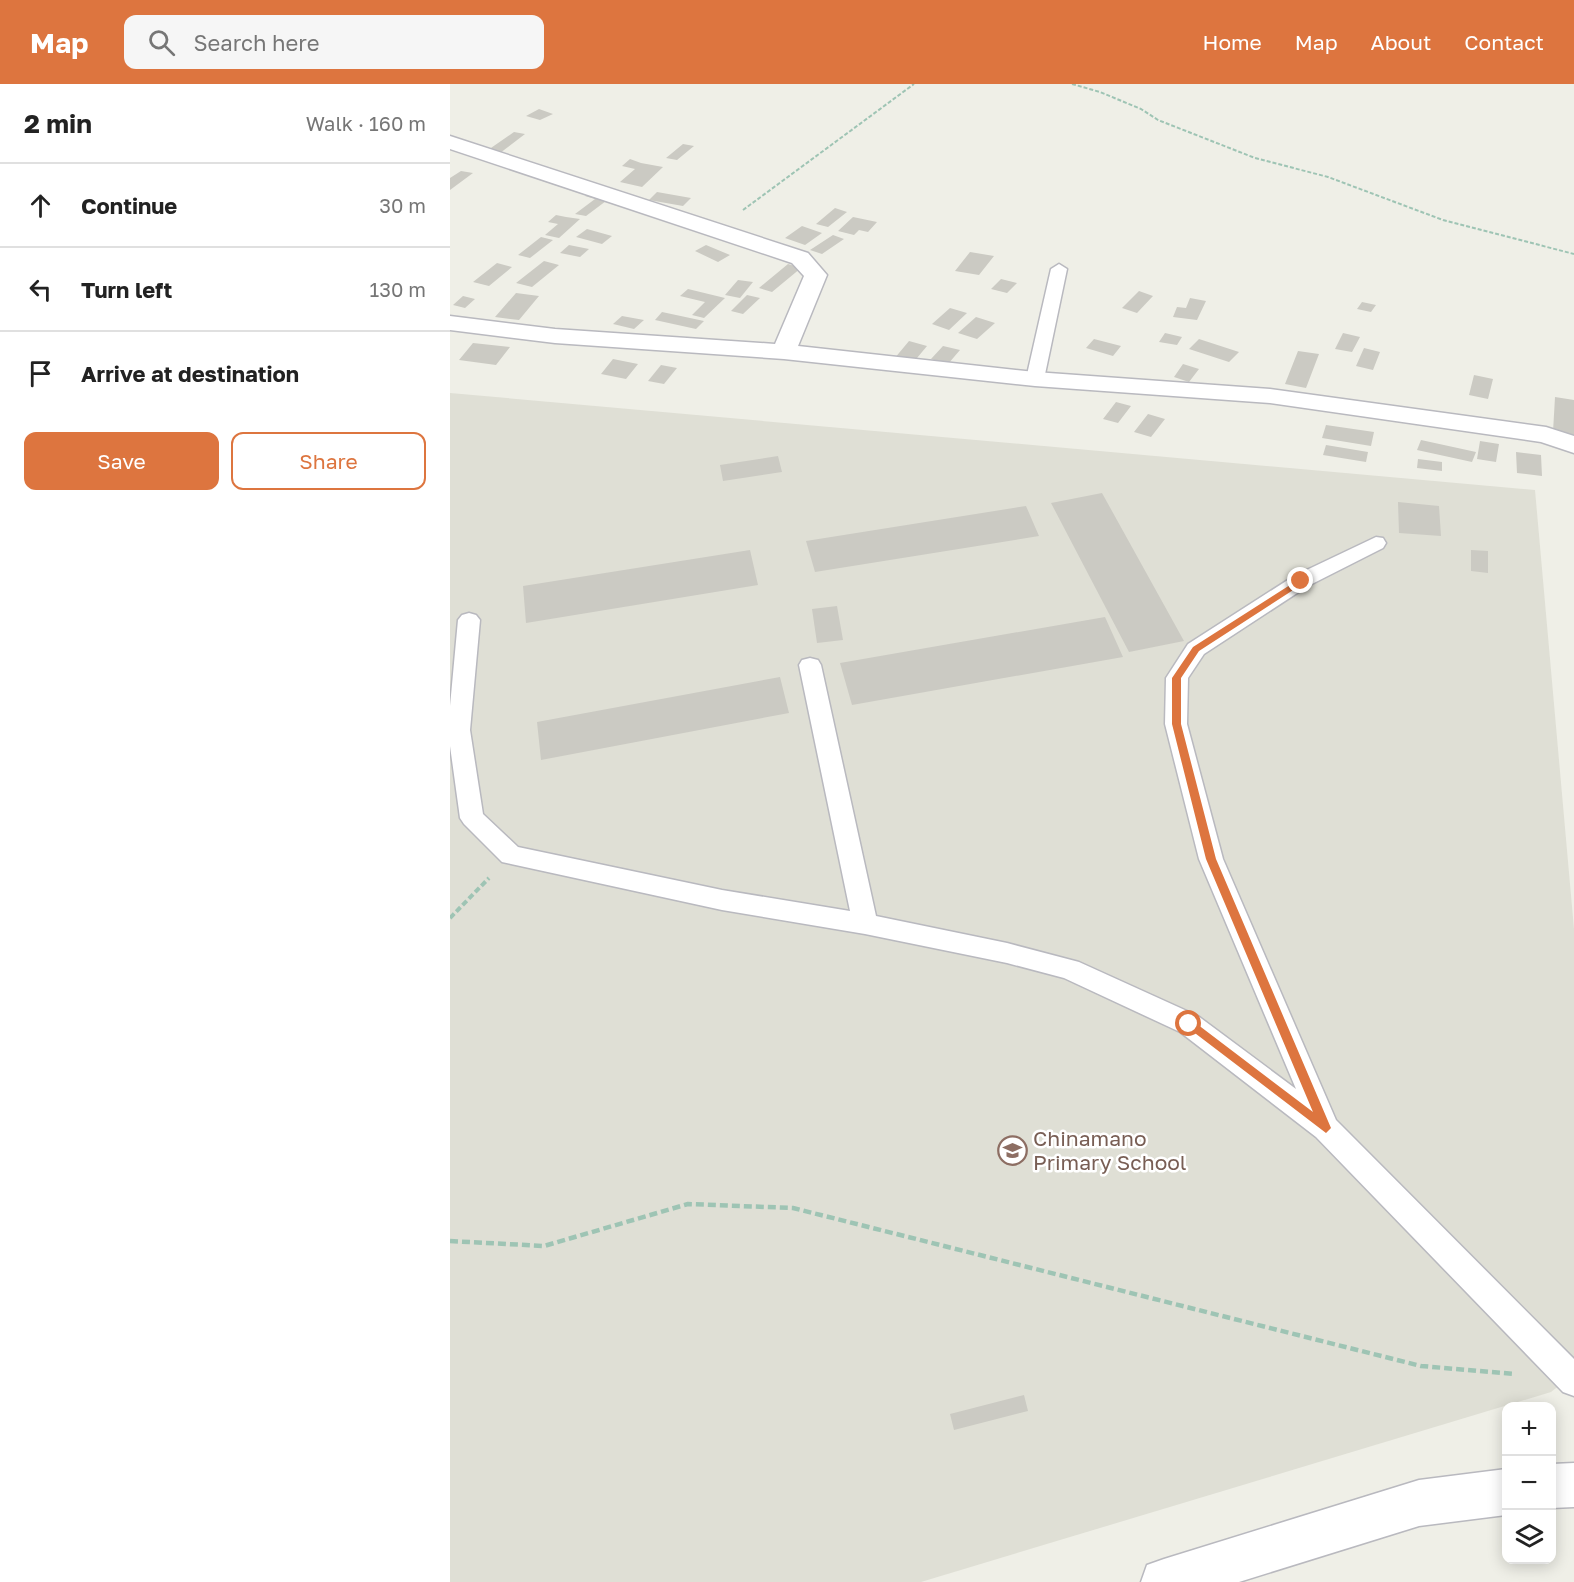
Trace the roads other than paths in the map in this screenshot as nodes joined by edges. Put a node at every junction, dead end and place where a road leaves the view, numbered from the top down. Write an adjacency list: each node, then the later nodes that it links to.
1 (450, 142): 4 (street)
2 (1059, 269): 5 (lane)
3 (450, 323): 4 (street)
4 (784, 352): 5 (street)
5 (1035, 379): 6 (street)
6 (1574, 445)
7 (1376, 543): 11 (lane)
8 (469, 620): 10 (lane)
9 (810, 666): 10 (lane)
10 (865, 924): 11 (lane)
11 (1326, 1128): 12 (lane)
12 (1573, 1380)
13 (1574, 1485): 14 (street)
14 (1556, 1486)
15 (1502, 1493): 16 (street)
16 (1164, 1582)

